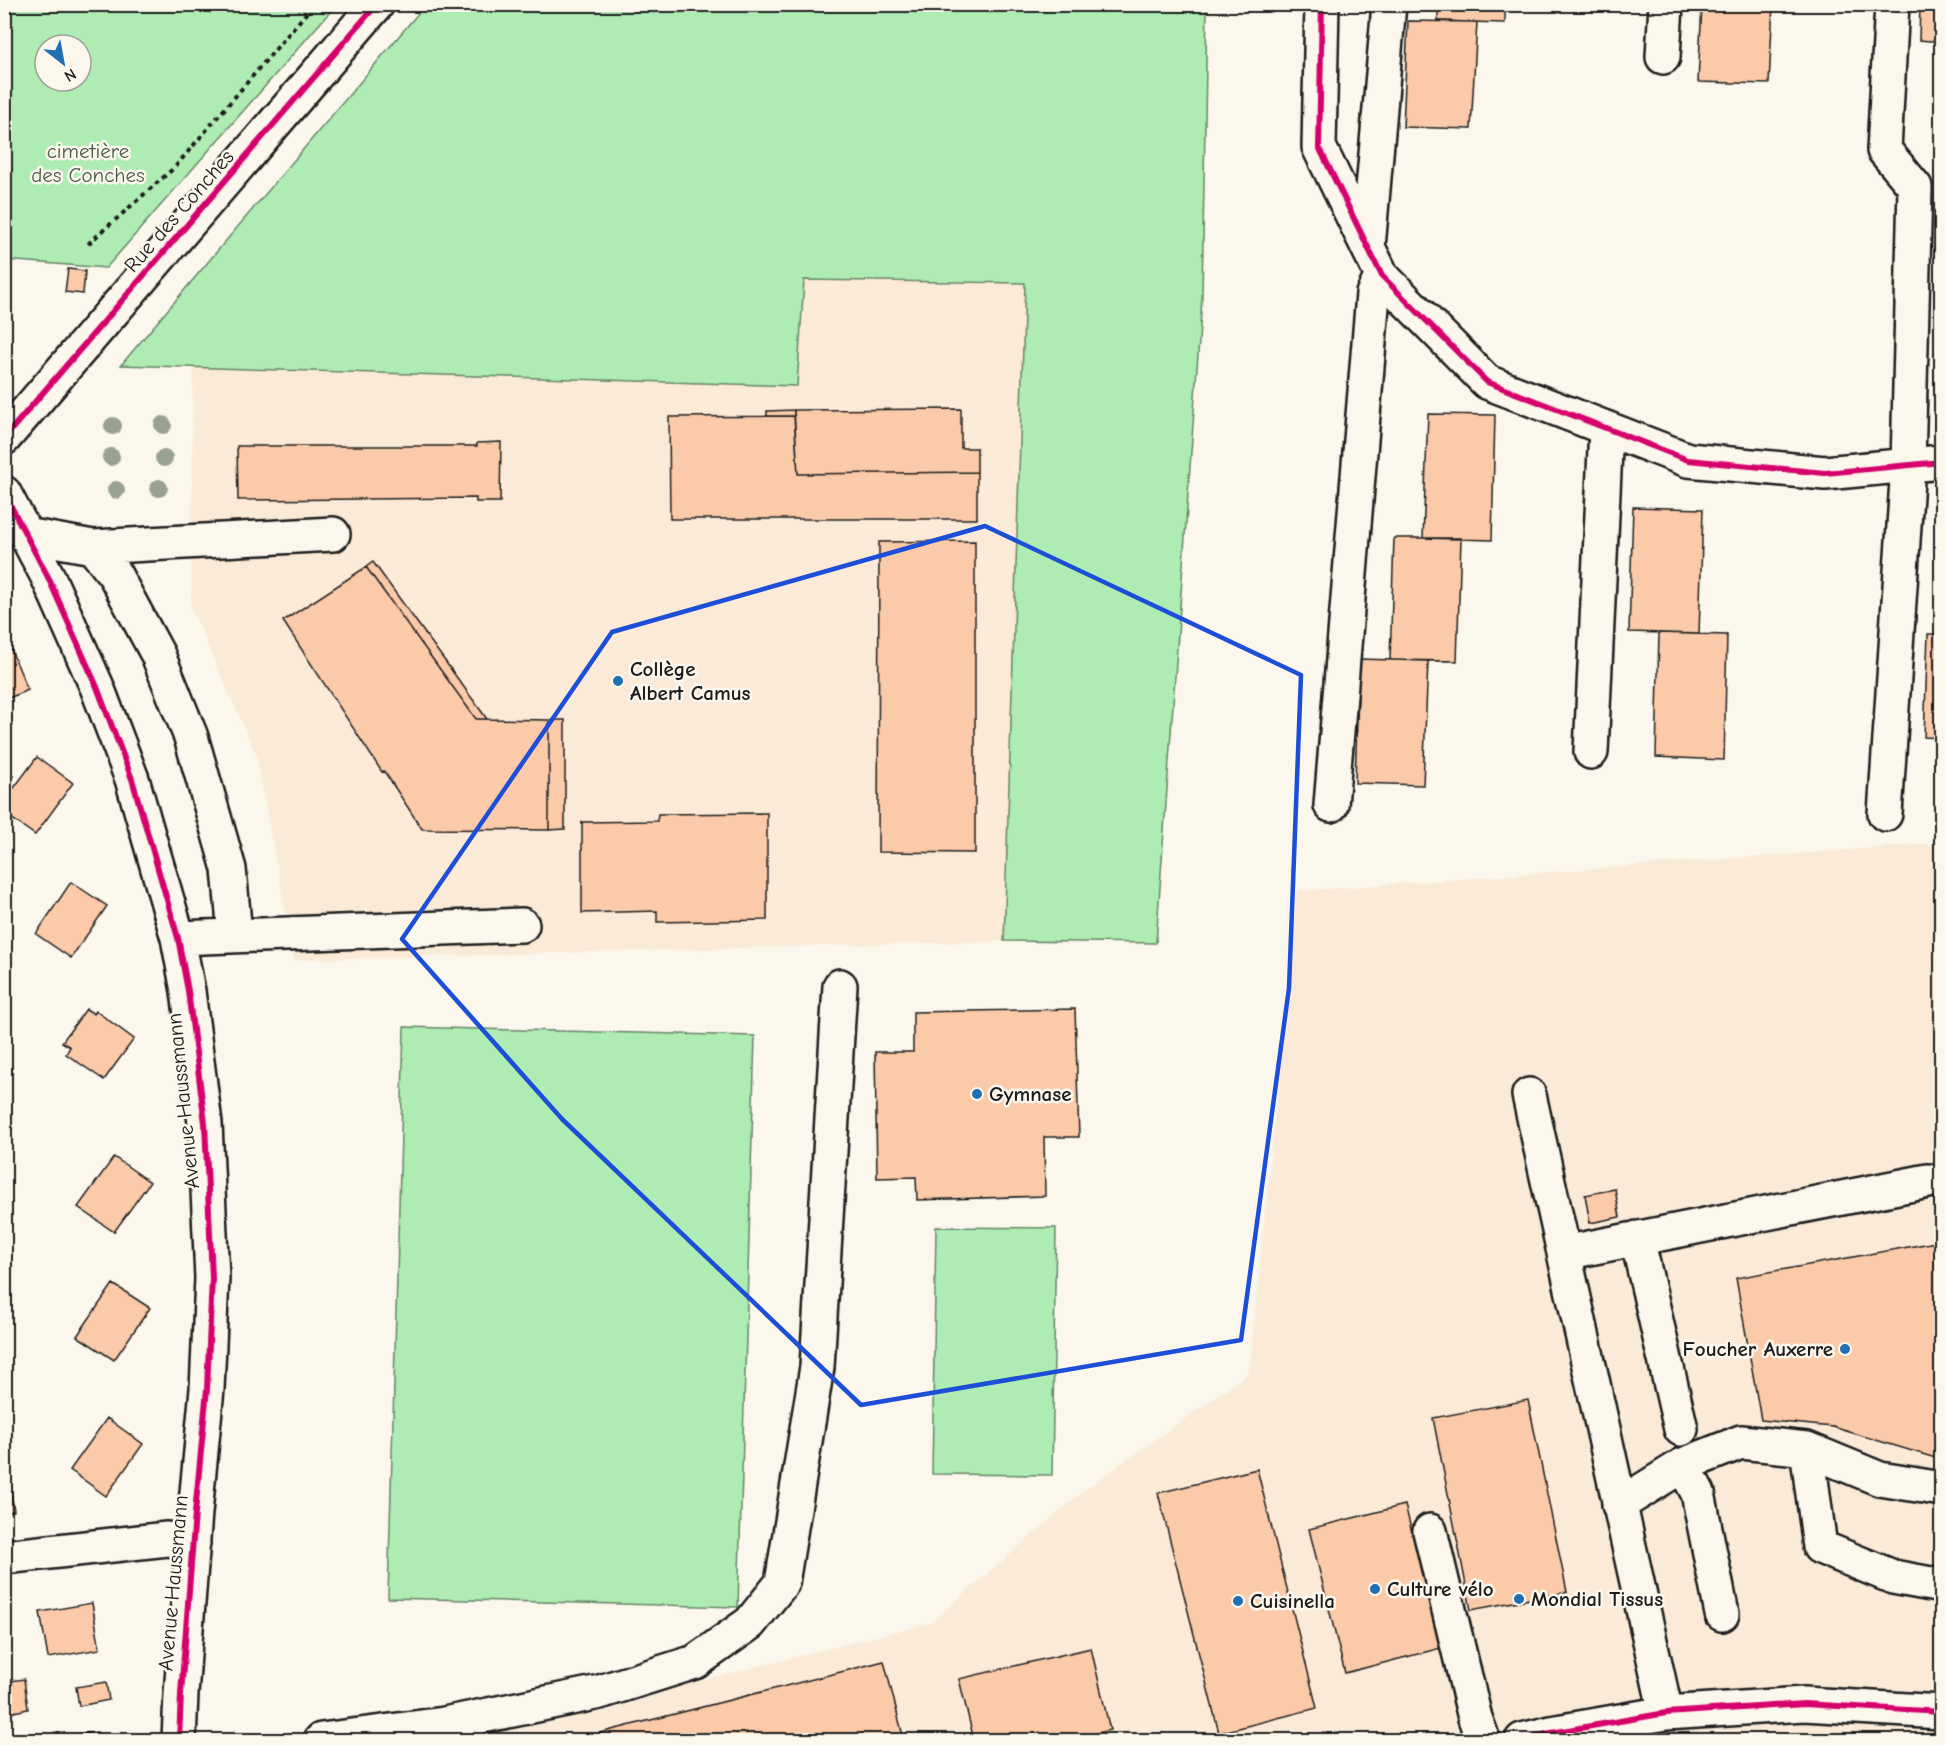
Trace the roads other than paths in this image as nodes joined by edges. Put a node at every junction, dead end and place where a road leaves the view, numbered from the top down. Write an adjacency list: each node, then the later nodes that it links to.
1 (377, 4): 10 (street, Rue des Conches)
2 (1322, 4): 7 (street)
3 (1389, 4): 7 (street)
4 (1666, 4): 6 (street)
5 (1892, 4): 12 (street)
6 (1663, 57)
7 (1368, 247): 8 (street)
8 (1382, 276): 9 (street); 18 (street)
9 (1606, 428): 12 (street); 17 (street)
10 (4, 438)
11 (1941, 462): 12 (street)
12 (1908, 465): 19 (street)
13 (4, 493): 15 (street, Avenue Haussmann)
14 (333, 534): 16 (street)
15 (26, 535): 16 (street); 22 (street, Avenue Haussmann)
16 (93, 547): 21 (street)
17 (1591, 752)
18 (1331, 805)
19 (1885, 814)
20 (522, 924): 21 (street)
21 (235, 935): 22 (street)
22 (178, 938): 34 (street, Avenue Haussmann)
23 (840, 986): 41 (street)
24 (1529, 1095): 27 (street)
25 (1928, 1181): 26 (street)
26 (1636, 1238): 27 (street); 28 (street)
27 (1564, 1253): 32 (street)
28 (1681, 1429)
29 (1807, 1449): 30 (street); 31 (street); 36 (street)
30 (1683, 1465): 32 (street); 37 (street)
31 (1941, 1490)
32 (1619, 1505): 39 (street)
33 (1430, 1531): 42 (street)
34 (193, 1543): 35 (street); 40 (street, Avenue Haussmann)
35 (4, 1557)
36 (1941, 1586)
37 (1722, 1614)
38 (1941, 1712): 39 (street)
39 (1666, 1713): 43 (street)
40 (179, 1740)
41 (321, 1740)
42 (1483, 1740)
43 (1522, 1740)

